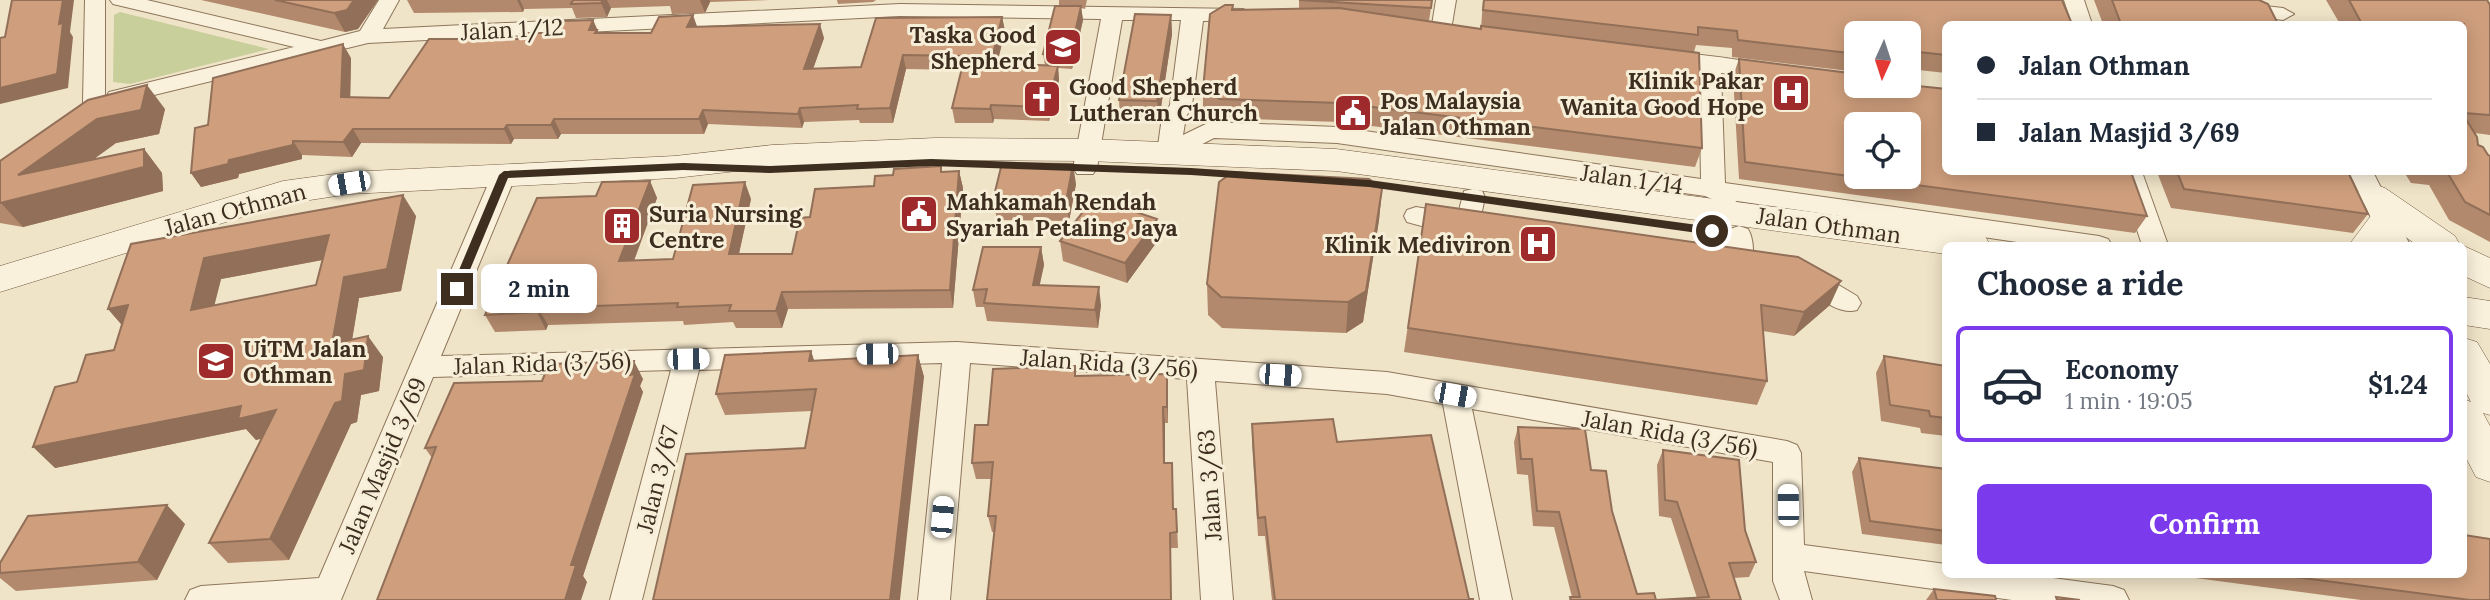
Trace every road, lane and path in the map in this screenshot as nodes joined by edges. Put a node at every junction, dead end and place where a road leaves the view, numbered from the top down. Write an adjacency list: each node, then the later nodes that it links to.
1 (95, 0): 21 (street)
2 (120, 0): 17 (street)
3 (388, 0): 16 (street)
4 (1446, 0): 14 (street)
5 (2074, 0): 12 (street)
6 (901, 5): 8 (street, Jalan 1/12); 16 (street, Jalan 1/12)
7 (2213, 6): 9 (street)
8 (1113, 11): 10 (street, Jalan 1/12); 24 (street)
9 (2282, 13)
10 (1193, 14): 11 (street, Jalan 1/12); 23 (street)
11 (1259, 16)
12 (2081, 21)
13 (1416, 28): 14 (street)
14 (1442, 31): 15 (street)
15 (1465, 34)
16 (368, 36): 17 (street, Jalan 1/12)
17 (321, 48): 21 (street, Jalan 1/12)
18 (1644, 56): 19 (street)
19 (1710, 64): 20 (street); 27 (street)
20 (1790, 74)
21 (94, 102): 22 (street)
22 (73, 117)
23 (1169, 153): 24 (main road, Jalan Othman); 27 (street, Jalan 1/14); 37 (main road, Jalan Othman)
24 (1086, 159): 25 (main road, Jalan Othman); 28 (main road, Jalan Othman)
25 (504, 175): 32 (main road, Jalan Othman); 51 (street, Jalan Masjid 3/69)
26 (2131, 175): 34 (street)
27 (1713, 190): 33 (street, Jalan 1/14); 37 (street)
28 (1471, 211): 29 (street); 31 (street, Jalan Othman); 37 (main road, Jalan Othman)
29 (1416, 216)
30 (2377, 216): 35 (main road)
31 (1496, 228)
32 (123, 239): 40 (main road, Jalan Othman); 43 (main road, Jalan Othman)
33 (2078, 242)
34 (2154, 242)
35 (2435, 242)
36 (1942, 246): 37 (main road, Jalan Othman)
37 (1755, 249): 38 (street, Jalan Othman); 41 (main road, Jalan Othman); 44 (street)
38 (1713, 258)
39 (2467, 261): 42 (main road)
40 (0, 262)
41 (1942, 263)
42 (2490, 275)
43 (0, 279)
44 (1848, 303)
45 (2467, 311): 46 (main road)
46 (2490, 315)
47 (2467, 332): 48 (main road)
48 (2490, 335)
49 (957, 352): 50 (street, Jalan Rida (3/56)); 52 (street, Jalan Rida (3/56)); 63 (street)
50 (688, 359): 51 (street, Jalan Rida (3/56)); 62 (street, Jalan 3/67)
51 (424, 367): 60 (street, Jalan Masjid 3/69)
52 (1200, 369): 54 (street, Jalan Rida (3/56)); 64 (street, Jalan 3/63)
53 (2467, 376): 55 (main road)
54 (1455, 395): 57 (street, Jalan Rida (3/56)); 65 (street)
55 (2472, 417): 56 (main road)
56 (2490, 465)
57 (1788, 556): 58 (street); 66 (street)
58 (1942, 577)
59 (1950, 578): 67 (street)
60 (327, 595): 61 (street)
61 (201, 600)
62 (626, 600)
63 (934, 600)
64 (1217, 600)
65 (1496, 600)
66 (1796, 600)
67 (2113, 600)

